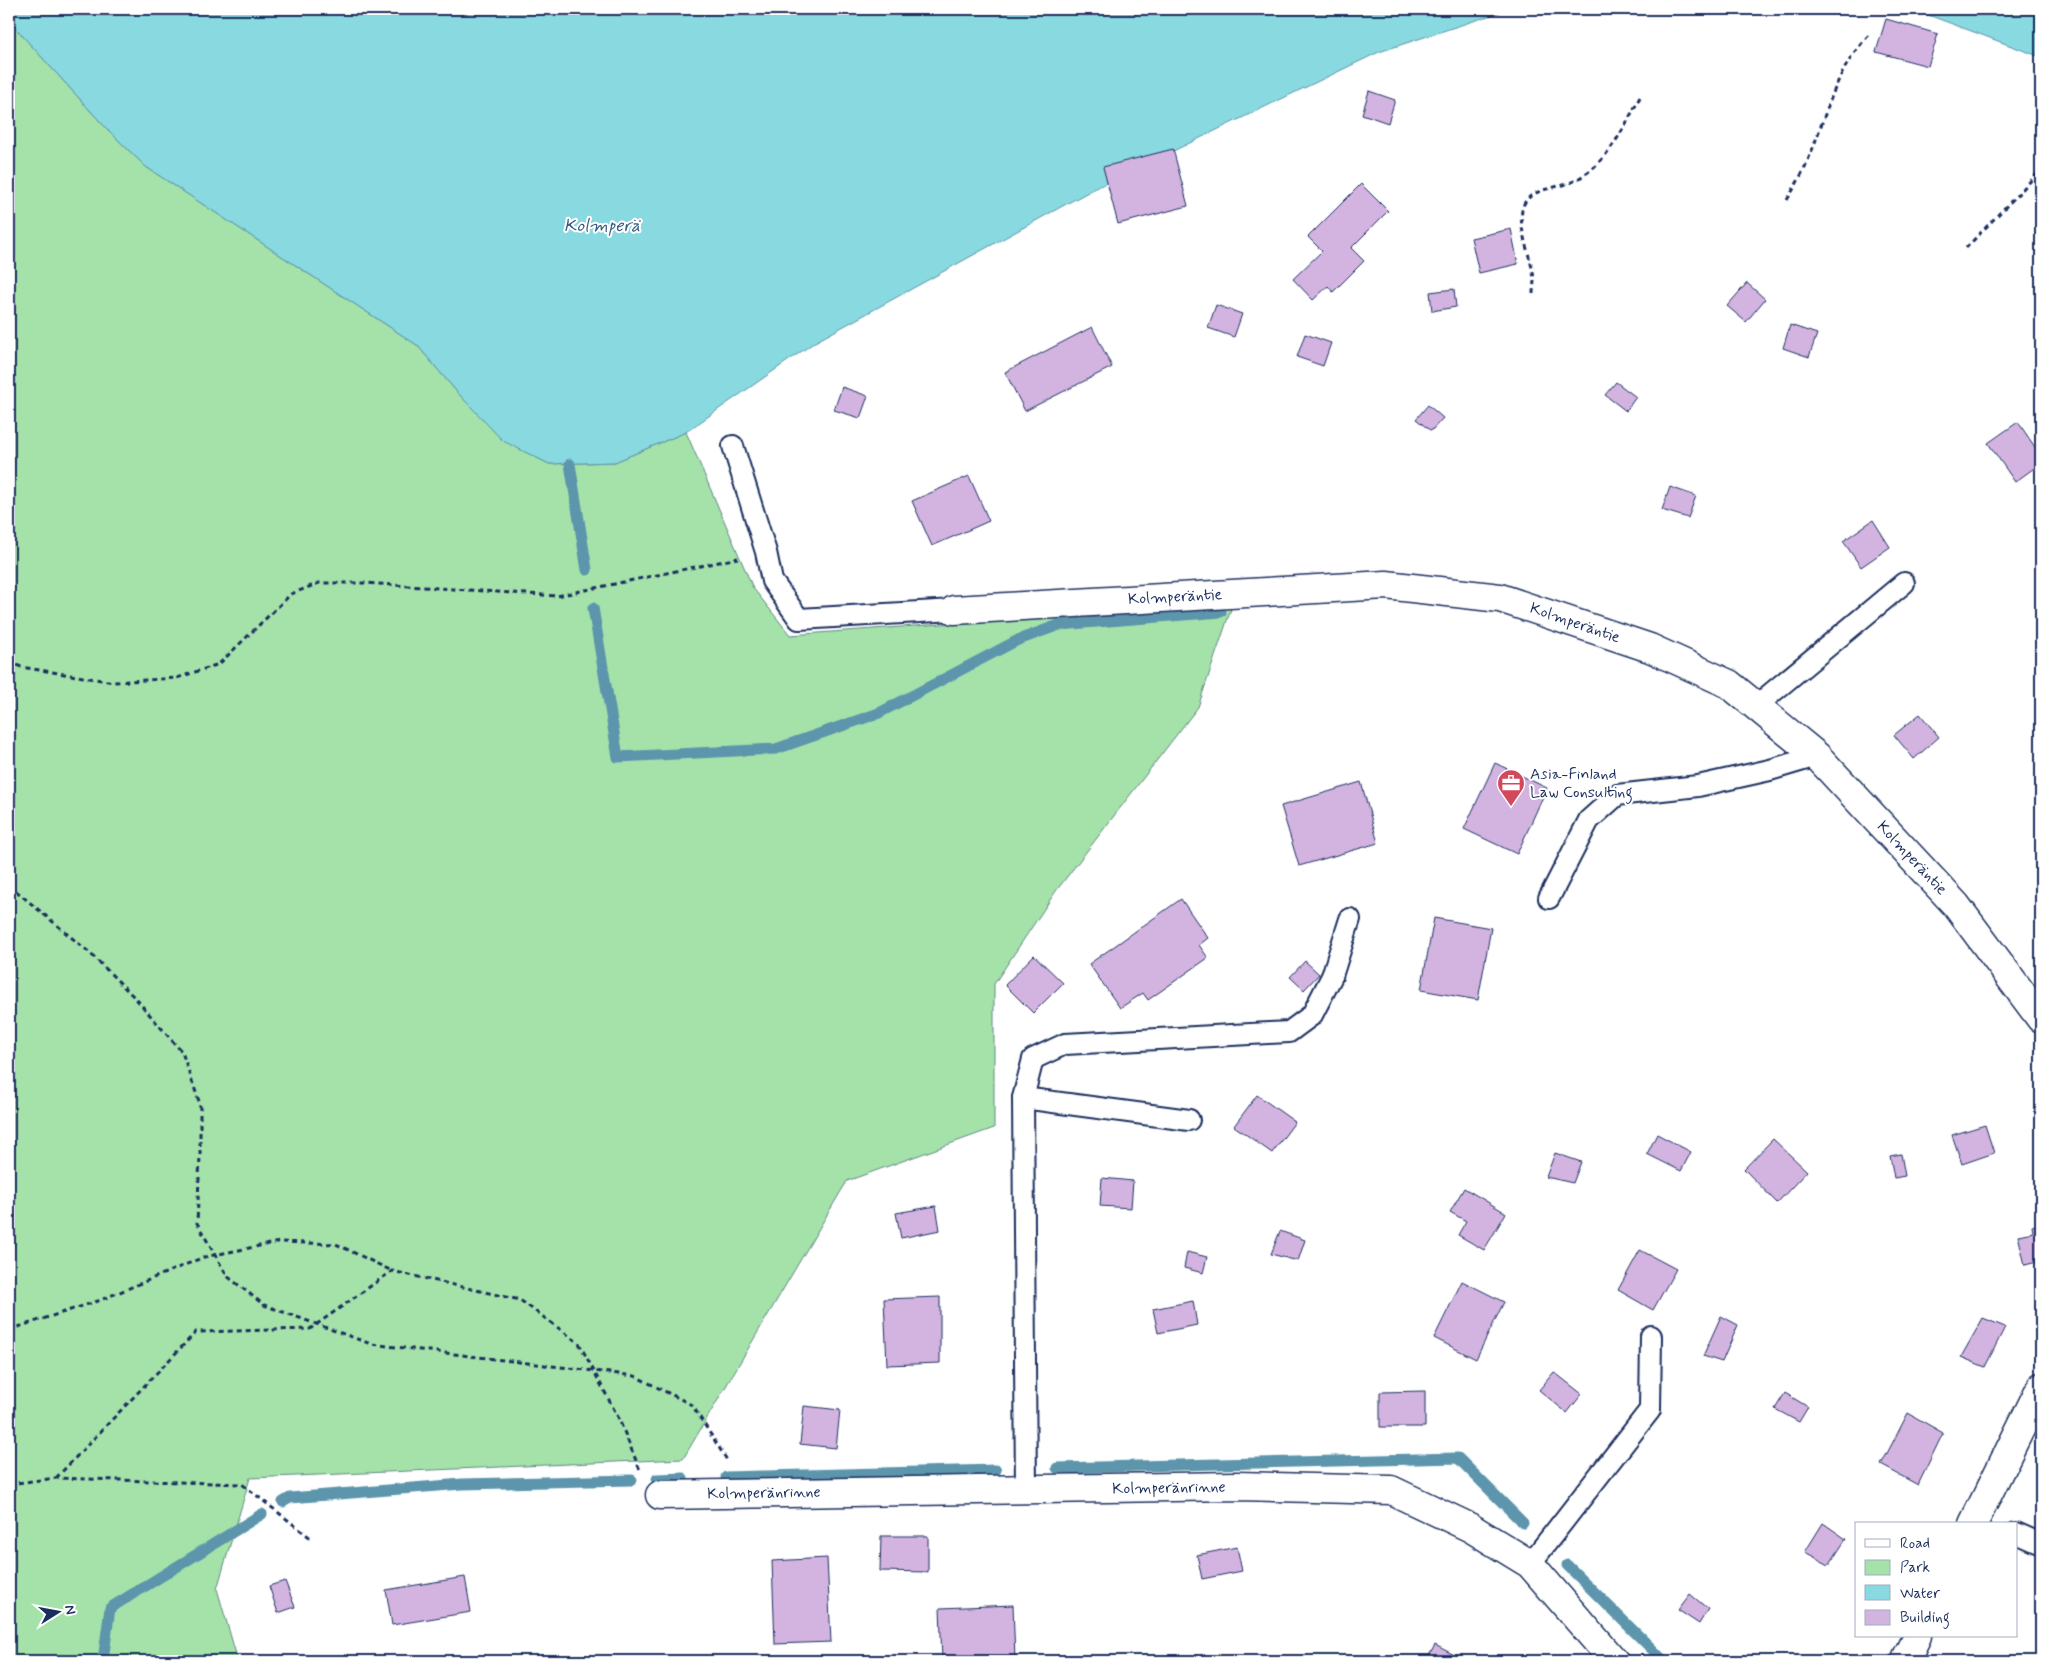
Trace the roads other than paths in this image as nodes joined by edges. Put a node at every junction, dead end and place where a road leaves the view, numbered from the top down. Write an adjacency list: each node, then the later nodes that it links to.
1 (733, 446): 3 (lane)
2 (1904, 583): 4 (lane)
3 (954, 610): 4 (street, Kolmperäntie)
4 (1756, 706): 5 (street, Kolmperäntie)
5 (1817, 756): 6 (lane); 8 (street, Kolmperäntie)
6 (1550, 898)
7 (1350, 919): 9 (lane)
8 (2041, 1019)
9 (1023, 1098): 10 (lane); 13 (lane)
10 (1188, 1120)
11 (1652, 1336): 18 (lane)
12 (2041, 1387): 15 (street)
13 (1026, 1491): 14 (street, Kolmperänrinne); 18 (street, Kolmperänrinne)
14 (660, 1494)
15 (1981, 1522)
16 (2018, 1535): 17 (lane)
17 (2041, 1544)
18 (1530, 1564): 20 (street, Kolmperänrinne)
19 (1916, 1638): 21 (street)
20 (1614, 1661)
21 (1905, 1661)

